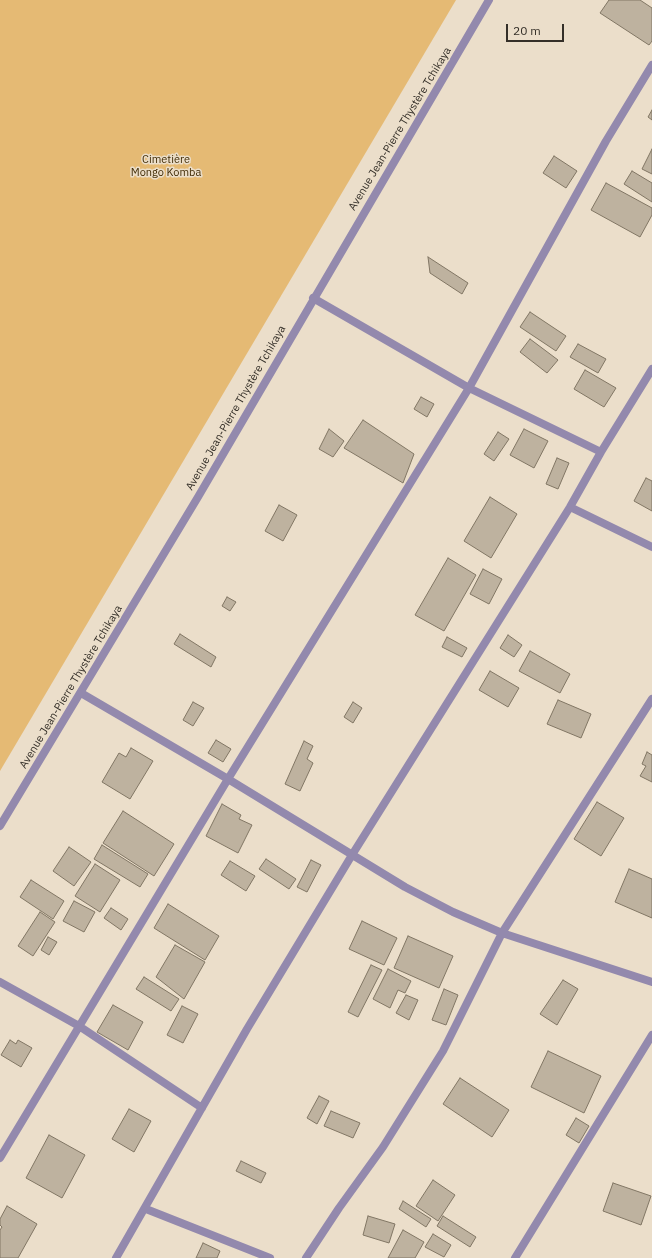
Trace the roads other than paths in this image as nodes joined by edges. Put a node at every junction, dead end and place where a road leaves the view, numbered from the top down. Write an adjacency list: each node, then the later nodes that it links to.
1 (489, 0): 3 (street, Avenue Jean-Pierre Thystère Tchikaya)
2 (652, 65): 5 (street)
3 (313, 298): 5 (street); 9 (street, Avenue Jean-Pierre Thystère Tchikaya)
4 (652, 369): 6 (street)
5 (469, 388): 6 (street); 11 (street)
6 (601, 452): 7 (street)
7 (570, 507): 8 (street); 13 (street)
8 (652, 547)
9 (81, 693): 11 (street); 12 (street, Avenue Jean-Pierre Thystère Tchikaya)
10 (652, 699): 14 (street)
11 (228, 779): 13 (street); 17 (street)
12 (0, 826)
13 (352, 855): 14 (street); 19 (street)
14 (502, 933): 16 (street); 24 (street)
15 (0, 982): 17 (street)
16 (652, 982)
17 (79, 1026): 19 (street); 20 (street)
18 (652, 1035): 25 (street)
19 (202, 1108): 21 (street)
20 (0, 1158)
21 (146, 1208): 22 (street); 23 (street)
22 (116, 1258)
23 (270, 1258)
24 (306, 1258)
25 (515, 1258)

